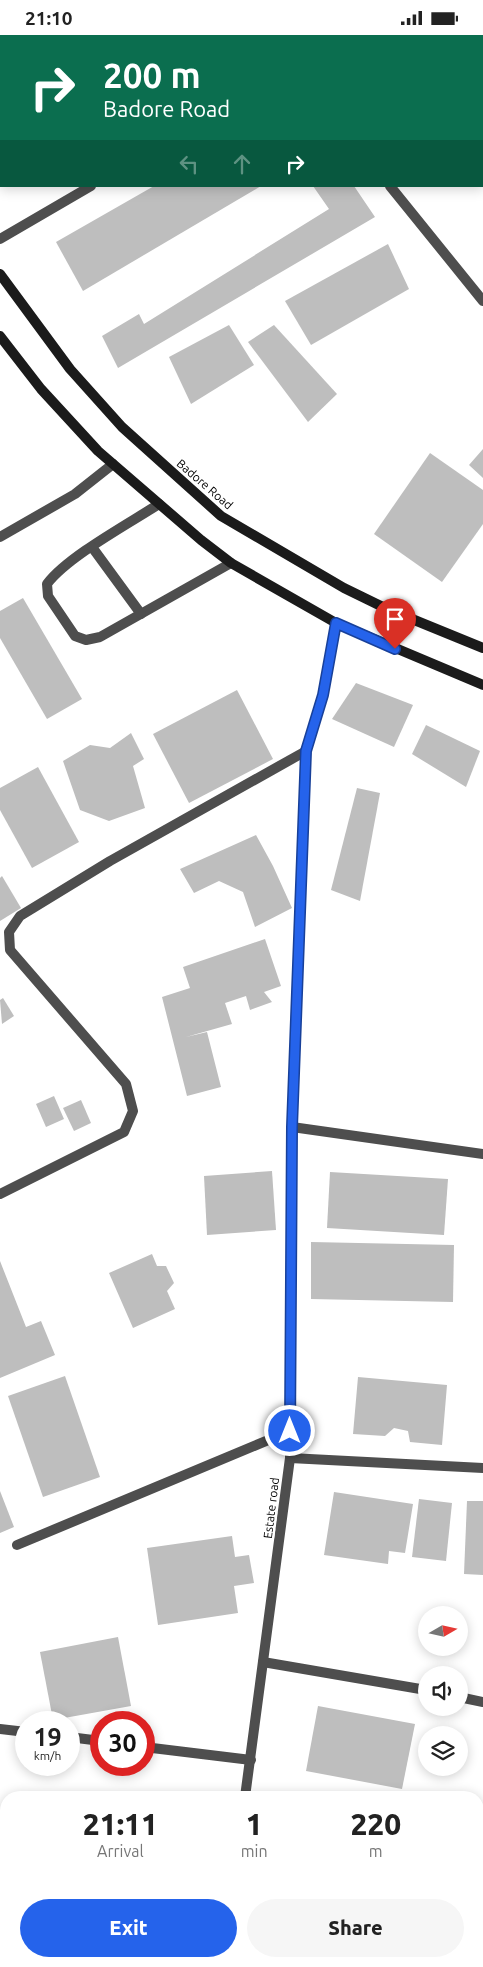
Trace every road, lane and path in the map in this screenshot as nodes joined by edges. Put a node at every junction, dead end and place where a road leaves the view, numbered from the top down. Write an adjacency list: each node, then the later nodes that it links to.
1 (89, 187): 3 (street)
2 (391, 187): 5 (street)
3 (0, 239)
4 (0, 274): 14 (main road, Badore Road)
5 (483, 301)
6 (0, 336): 7 (main road)
7 (113, 464): 8 (main road); 9 (street)
8 (159, 504): 10 (street); 11 (main road)
9 (0, 537)
10 (92, 547): 12 (street); 12 (street)
11 (231, 563): 12 (street); 13 (main road)
12 (141, 614)
13 (336, 623): 15 (main road); 16 (street, Estate road)
14 (483, 648)
15 (483, 685)
16 (306, 751): 17 (street, Estate road); 19 (street)
17 (292, 1127): 18 (street); 20 (street, Estate road)
18 (483, 1154)
19 (0, 1193)
20 (290, 1431): 21 (street, Estate road); 23 (street)
21 (290, 1458): 22 (street); 24 (street, Estate road)
22 (483, 1468)
23 (17, 1545)
24 (263, 1662): 25 (street); 31 (street, Estate road)
25 (418, 1689)
26 (468, 1699): 27 (street)
27 (483, 1703)
28 (0, 1729): 29 (street)
29 (15, 1731)
30 (155, 1748): 31 (street)
31 (251, 1760): 32 (street, Estate road)
32 (246, 1791)

